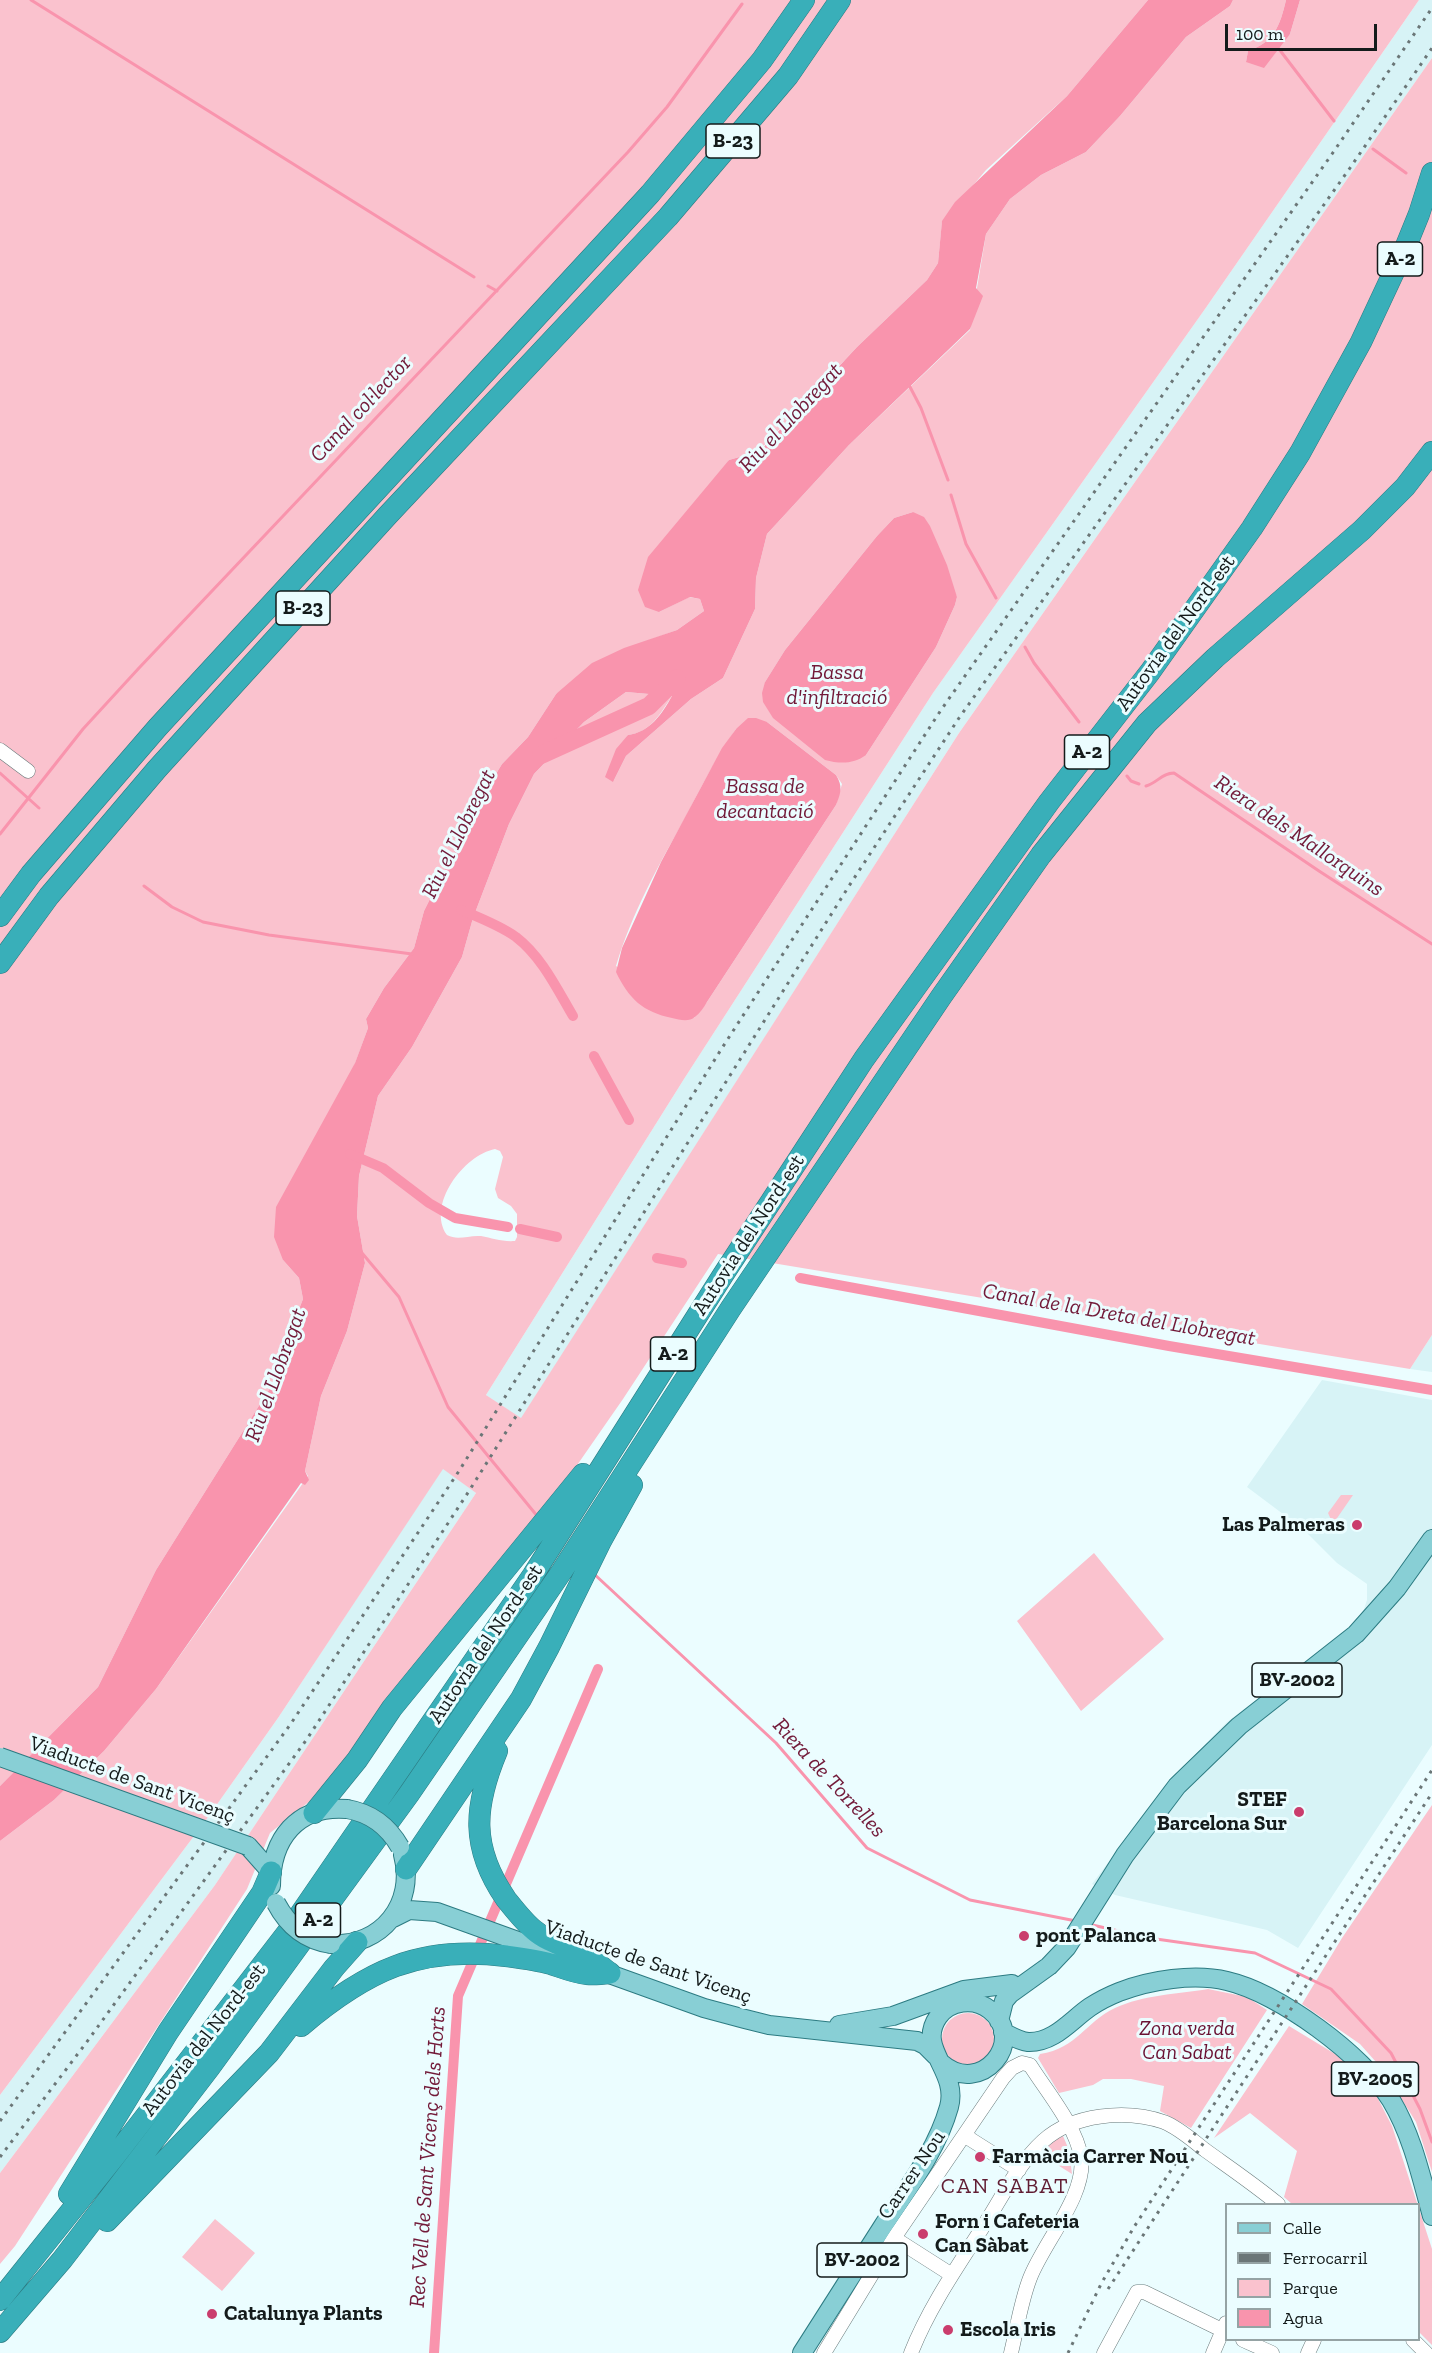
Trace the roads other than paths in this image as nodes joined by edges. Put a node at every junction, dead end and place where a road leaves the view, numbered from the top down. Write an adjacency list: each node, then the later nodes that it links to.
1 (804, 0): 7 (highway, B-23)
2 (839, 2): 8 (highway, B-23)
3 (1432, 173): 9 (highway, Autovia del Nord-est / A-2)
4 (1432, 452): 10 (highway, Autovia del Nord-est / A-2)
5 (0, 750): 6 (street)
6 (28, 771)
7 (0, 916)
8 (0, 963)
9 (568, 1507): 14 (highway); 45 (highway, Autovia del Nord-est / A-2)
10 (595, 1535): 12 (highway); 43 (highway, Autovia del Nord-est / A-2)
11 (1432, 1539): 23 (main road, BV-2002)
12 (521, 1699): 18 (highway); 24 (highway)
13 (0, 1757): 16 (main road, Viaducte de Sant Vicenç, bridge)
14 (314, 1813): 15 (main road, Viaducte de Sant Vicenç); 18 (main road, Viaducte de Sant Vicenç, bridge)
15 (282, 1839): 16 (main road, Viaducte de Sant Vicenç); 17 (main road, Viaducte de Sant Vicenç)
16 (248, 1846): 17 (main road, Viaducte de Sant Vicenç)
17 (271, 1872): 21 (main road, Viaducte de Sant Vicenç, bridge); 45 (highway)
18 (406, 1875): 19 (main road, Viaducte de Sant Vicenç); 20 (main road)
19 (437, 1912): 20 (main road, Viaducte de Sant Vicenç); 22 (main road, Viaducte de Sant Vicenç)
20 (393, 1918): 21 (main road, Viaducte de Sant Vicenç)
21 (357, 1942): 32 (highway)
22 (510, 1948): 24 (highway); 32 (highway)
23 (1061, 1953): 25 (main road, BV-2002); 29 (main road, BV-2002)
24 (610, 1973): 30 (main road, Viaducte de Sant Vicenç)
25 (1012, 1984): 27 (main road, BV-2002); 30 (main road)
26 (1255, 1991): 29 (main road, BV-2005); 34 (main road, BV-2005); 41 (main road, BV-2005)
27 (973, 2002): 28 (main road, BV-2002); 29 (main road)
28 (937, 2018): 31 (main road, Viaducte de Sant Vicenç); 33 (main road, BV-2002)
29 (1001, 2026): 34 (main road, BV-2002)
30 (807, 2028): 31 (main road, Viaducte de Sant Vicenç)
31 (849, 2032): 33 (main road, Viaducte de Sant Vicenç); 36 (main road)
32 (269, 2053): 43 (highway)
33 (938, 2060): 35 (main road); 36 (main road, BV-2002)
34 (996, 2061): 35 (main road, BV-2002)
35 (976, 2074): 51 (main road, BV-2002)
36 (945, 2118): 50 (main road, BV-2002)
37 (1068, 2125): 38 (street, Carrer Nou); 39 (street); 40 (street); 54 (street)
38 (966, 2133): 39 (street); 42 (street, Carrer Nou)
39 (1019, 2170): 44 (street)
40 (1275, 2203)
41 (1432, 2216)
42 (894, 2238): 44 (street); 52 (street, Carrer Nou)
43 (62, 2260): 47 (highway, Autovia del Nord-est / A-2)
44 (952, 2275): 53 (street)
45 (0, 2298)
46 (1225, 2328): 55 (street); 56 (street)
47 (0, 2332)
48 (1245, 2341): 57 (street)
49 (1414, 2341): 58 (street)
50 (802, 2353)
51 (811, 2353)
52 (824, 2353)
53 (911, 2353)
54 (1011, 2353)
55 (1104, 2353)
56 (1213, 2353)
57 (1272, 2353)
58 (1426, 2353)

